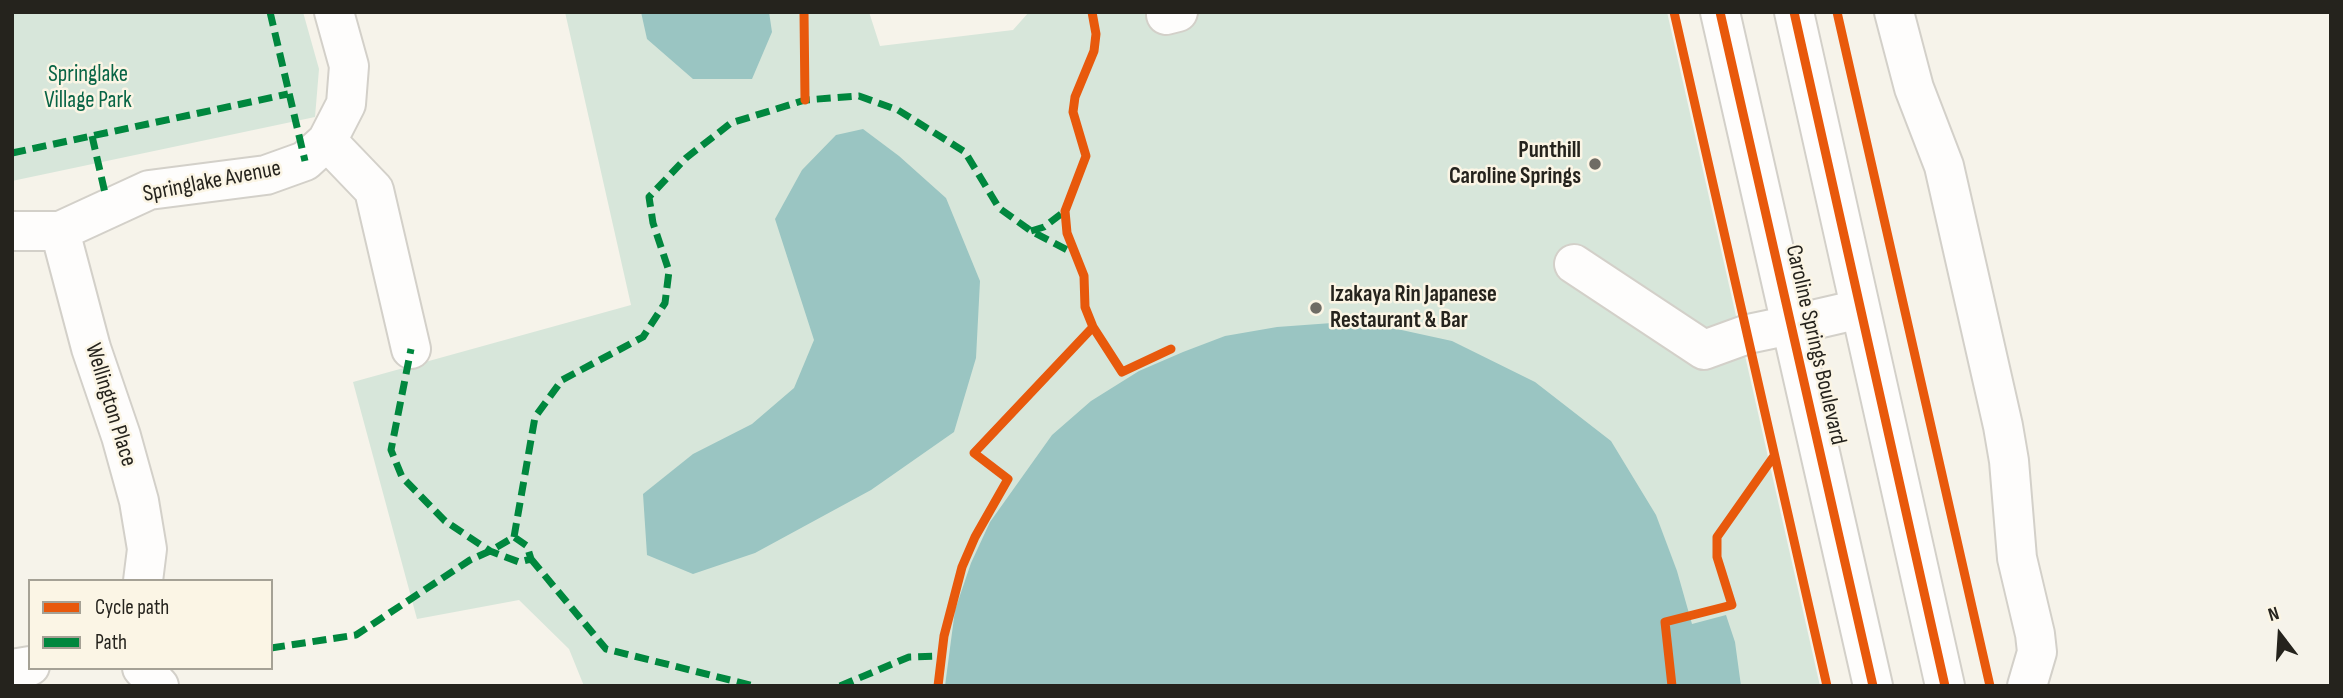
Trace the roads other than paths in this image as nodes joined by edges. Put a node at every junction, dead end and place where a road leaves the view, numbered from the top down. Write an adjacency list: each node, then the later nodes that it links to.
1 (334, 12): 5 (street, Springlake Avenue)
2 (1720, 12): 10 (street, Caroline Springs Boulevard)
3 (1794, 12): 9 (street)
4 (1894, 12): 17 (street)
5 (327, 141): 7 (street, Springlake Avenue); 11 (street)
6 (12, 231): 7 (street, Springlake Avenue)
7 (60, 231): 12 (street, Wellington Place)
8 (1574, 264): 10 (street)
9 (1860, 309): 10 (street); 16 (street)
10 (1791, 325): 15 (street, Caroline Springs Boulevard)
11 (411, 349)
12 (144, 579)
13 (144, 670): 14 (street)
14 (159, 686)
15 (1873, 686)
16 (1945, 686)
17 (2027, 686)

